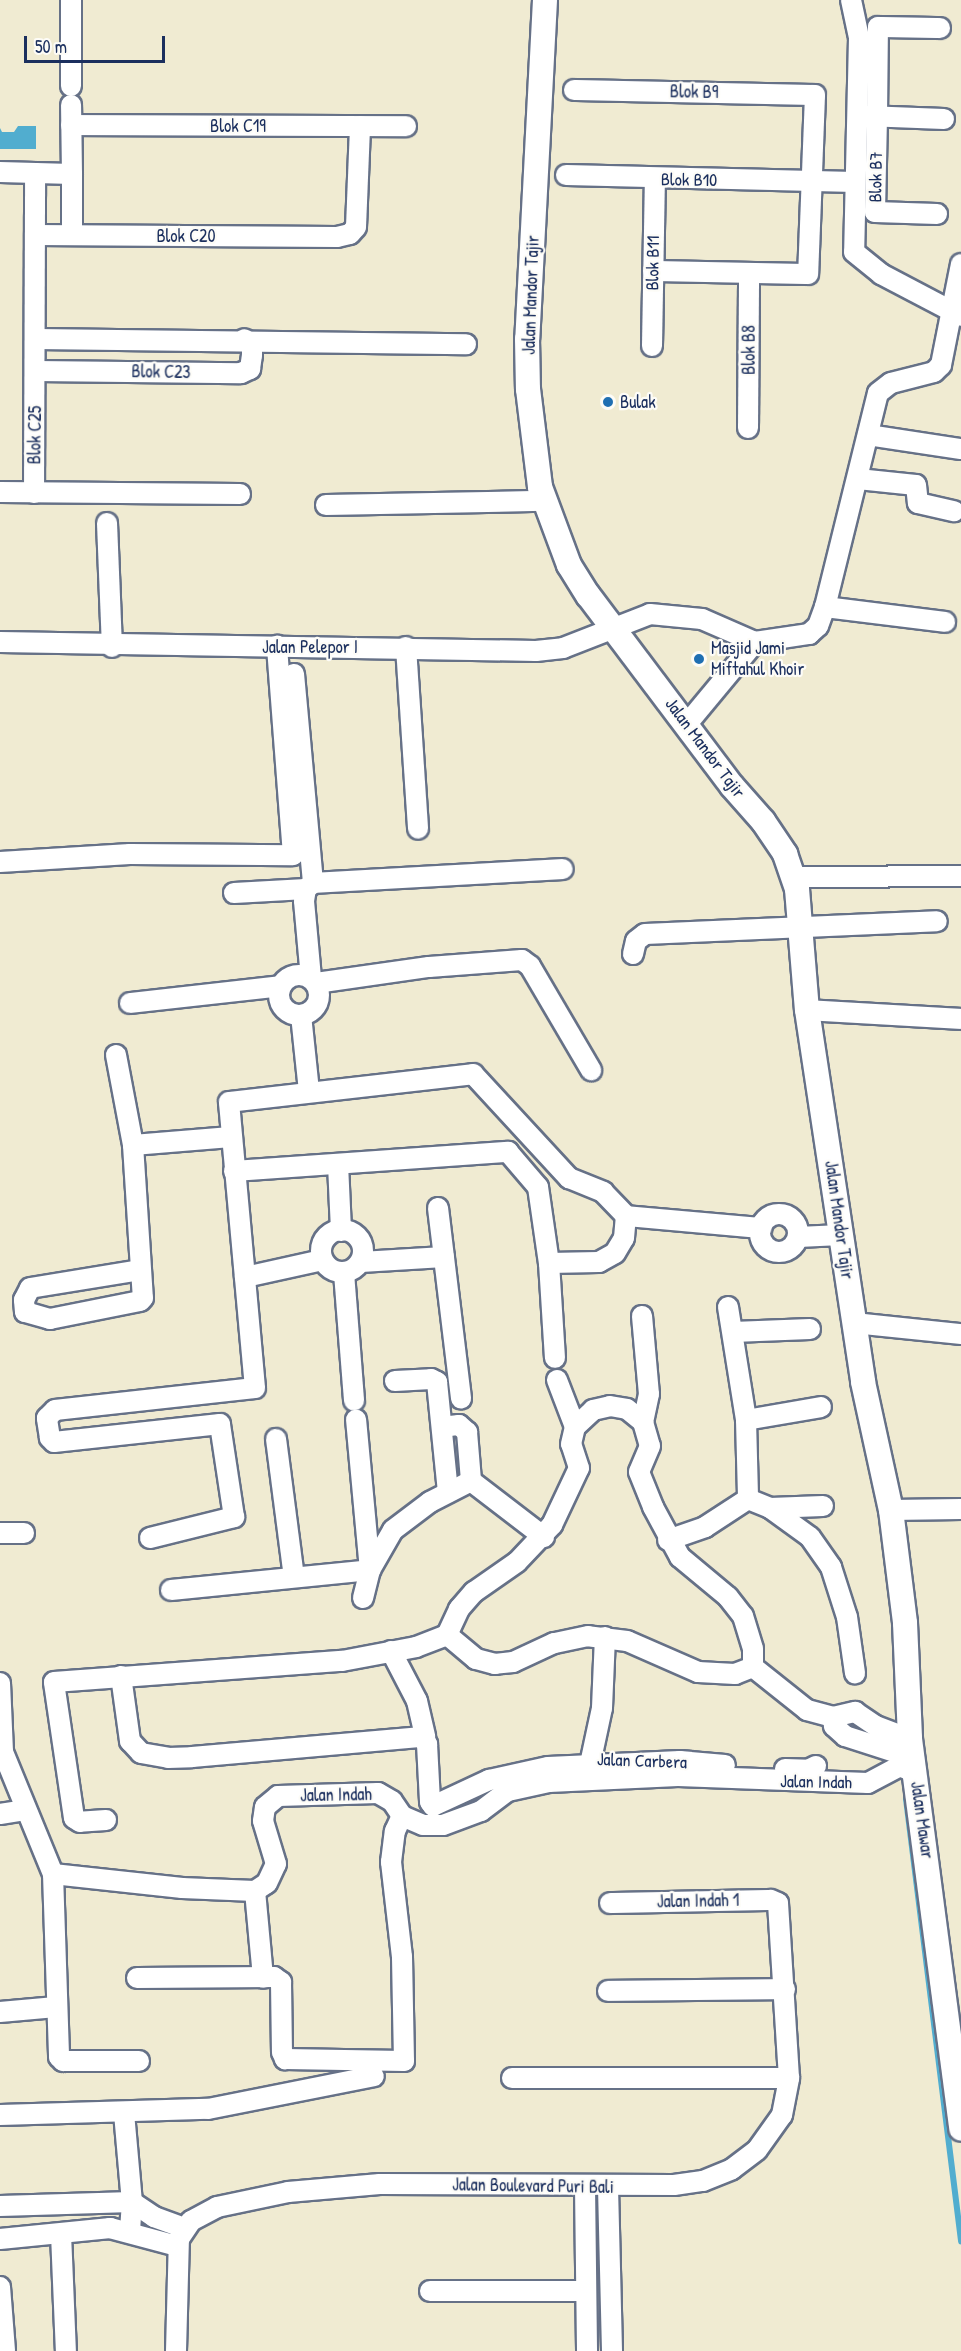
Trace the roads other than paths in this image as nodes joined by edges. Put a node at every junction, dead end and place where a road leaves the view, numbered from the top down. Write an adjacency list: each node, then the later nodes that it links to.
1 (71, 0): 8 (street)
2 (546, 0): 37 (street, Jalan Mandor Tajir)
3 (850, 0): 6 (street)
4 (940, 28): 6 (street, Blok B7)
5 (574, 90): 16 (street, Blok B9)
6 (867, 116): 7 (street); 17 (street); 18 (street, Blok B7)
7 (944, 119)
8 (71, 125): 9 (street, Blok C19); 13 (street)
9 (360, 126): 10 (street, Blok C19); 20 (street, Blok C20)
10 (406, 126)
11 (0, 172): 12 (street)
12 (35, 173): 13 (street); 19 (street, Blok C25)
13 (72, 174): 20 (street)
14 (566, 175): 15 (street, Blok B10)
15 (655, 180): 16 (street, Blok B10); 22 (street, Blok B11)
16 (812, 182): 17 (street, Blok B10); 23 (street)
17 (855, 182): 24 (street)
18 (937, 214)
19 (35, 235): 20 (street, Blok C20); 25 (street, Blok C25)
20 (72, 236)
21 (961, 264): 24 (street)
22 (652, 271): 23 (street); 28 (street, Blok B11)
23 (749, 273): 30 (street, Blok B8)
24 (958, 314): 31 (street)
25 (36, 339): 26 (street, Blok C23); 29 (street, Blok C25)
26 (244, 339): 27 (street, Blok C23); 29 (street, Blok C23)
27 (466, 344)
28 (652, 346)
29 (36, 371): 35 (street, Blok C25)
30 (748, 428)
31 (868, 435): 32 (street); 33 (street)
32 (961, 449)
33 (858, 479): 39 (street); 41 (street)
34 (0, 492): 35 (street)
35 (34, 493): 36 (street)
36 (240, 494)
37 (544, 501): 38 (street); 43 (street, Jalan Mandor Tajir)
38 (327, 505)
39 (954, 511)
40 (107, 523): 47 (street)
41 (825, 607): 42 (street); 45 (street)
42 (945, 622)
43 (615, 627): 45 (street, Jalan Pelepor I); 48 (street, Jalan Pelepor I); 50 (street, Jalan Mandor Tajir)
44 (0, 642): 47 (street, Jalan Pelepor I)
45 (755, 642): 50 (street)
46 (277, 646): 47 (street, Jalan Pelepor I); 48 (street, Jalan Pelepor I); 52 (street)
47 (112, 647)
48 (406, 647): 51 (street)
49 (294, 674): 56 (street)
50 (687, 724): 55 (street, Jalan Mandor Tajir)
51 (418, 830)
52 (0, 862)
53 (563, 869): 56 (street)
54 (961, 876): 55 (street)
55 (794, 877): 59 (street, Jalan Mandor Tajir)
56 (310, 886): 57 (street); 61 (street)
57 (234, 893)
58 (937, 921): 59 (street)
59 (800, 924): 60 (street); 64 (street, Jalan Mandor Tajir)
60 (633, 954)
61 (313, 981): 62 (street); 65 (street); 68 (street)
62 (280, 986): 63 (street); 65 (street)
63 (130, 1004)
64 (807, 1010): 66 (street); 79 (street, Jalan Mandor Tajir)
65 (301, 1015): 69 (street)
66 (961, 1019)
67 (116, 1055): 71 (street)
68 (591, 1070)
69 (309, 1091): 70 (street); 74 (street)
70 (231, 1137): 71 (street); 73 (street)
71 (133, 1145): 84 (street)
72 (338, 1164): 73 (street); 75 (street); 78 (street)
73 (234, 1171): 86 (street)
74 (569, 1178): 75 (street); 77 (street)
75 (538, 1187): 83 (street)
76 (438, 1208): 80 (street)
77 (626, 1216): 79 (street); 83 (street)
78 (340, 1231): 81 (street); 82 (street)
79 (841, 1235): 89 (street, Jalan Mandor Tajir)
80 (444, 1257): 82 (street); 97 (street)
81 (322, 1260): 85 (street); 86 (street)
82 (361, 1262): 85 (street)
83 (549, 1263): 93 (street)
84 (140, 1270): 84 (street)
85 (344, 1272): 98 (street)
86 (245, 1277): 96 (street)
87 (728, 1307): 91 (street)
88 (642, 1316): 102 (street)
89 (854, 1323): 92 (street); 113 (street, Jalan Mandor Tajir)
90 (810, 1329): 91 (street)
91 (734, 1332): 101 (street)
92 (961, 1334)
93 (555, 1358)
94 (558, 1380): 105 (street)
95 (395, 1381): 104 (street)
96 (216, 1393): 103 (street); 103 (street)
97 (461, 1399)
98 (354, 1401)
99 (821, 1407): 101 (street)
100 (356, 1420): 119 (street)
101 (746, 1420): 109 (street)
102 (644, 1422): 105 (street); 118 (street)
103 (220, 1424): 117 (street)
104 (442, 1427): 107 (street); 108 (street)
105 (575, 1428): 116 (street)
106 (276, 1439): 120 (street)
107 (471, 1481): 108 (street); 116 (street)
108 (448, 1492): 119 (street)
109 (748, 1499): 111 (street); 118 (street)
110 (823, 1506): 111 (street)
111 (770, 1508): 127 (street)
112 (961, 1509): 113 (street)
113 (891, 1510): 131 (street, Jalan Mawar)
114 (0, 1533): 115 (street)
115 (24, 1533)
116 (544, 1537): 123 (street)
117 (150, 1538)
118 (668, 1540): 126 (street)
119 (370, 1570): 120 (street); 122 (street)
120 (294, 1577): 121 (street)
121 (171, 1590)
122 (363, 1598)
123 (447, 1635): 124 (street); 125 (street)
124 (605, 1637): 126 (street); 132 (street, Jalan Carbera)
125 (392, 1651): 128 (street); 130 (street)
126 (753, 1666): 131 (street)
127 (855, 1673)
128 (121, 1676): 130 (street); 137 (street)
129 (0, 1683): 134 (street)
130 (425, 1737): 132 (street)
131 (913, 1756): 136 (street, Jalan Indah); 154 (street, Jalan Mawar)
132 (590, 1764): 133 (street, Jalan Carbera)
133 (816, 1766)
134 (25, 1810): 135 (street); 138 (street)
135 (0, 1814)
136 (402, 1816): 139 (street, Jalan Indah); 143 (street)
137 (106, 1820)
138 (53, 1874): 139 (street); 146 (street)
139 (255, 1891): 143 (street)
140 (610, 1903): 141 (street, Jalan Indah 1)
141 (781, 1910): 144 (street, Jalan Boulevard Puri Bali)
142 (137, 1978): 143 (street)
143 (263, 1978)
144 (785, 1989): 145 (street); 151 (street, Jalan Boulevard Puri Bali)
145 (608, 1990)
146 (56, 2007): 147 (street); 148 (street)
147 (0, 2012)
148 (139, 2061)
149 (374, 2076): 152 (street)
150 (512, 2078): 151 (street)
151 (789, 2078): 156 (street, Jalan Boulevard Puri Bali)
152 (124, 2113): 153 (street); 157 (street)
153 (0, 2115)
154 (961, 2129)
155 (585, 2186): 156 (street, Jalan Boulevard Puri Bali); 161 (street, Jalan Boulevard Puri Bali); 165 (street)
156 (608, 2187): 170 (street)
157 (132, 2202): 158 (street); 159 (street); 161 (street)
158 (0, 2206)
159 (130, 2231): 160 (street); 161 (street)
160 (61, 2234): 162 (street); 167 (street)
161 (181, 2237): 168 (street)
162 (0, 2239)
163 (0, 2287): 166 (street)
164 (430, 2291): 165 (street)
165 (585, 2291): 169 (street)
166 (5, 2351)
167 (66, 2351)
168 (176, 2351)
169 (587, 2351)
170 (612, 2351)

